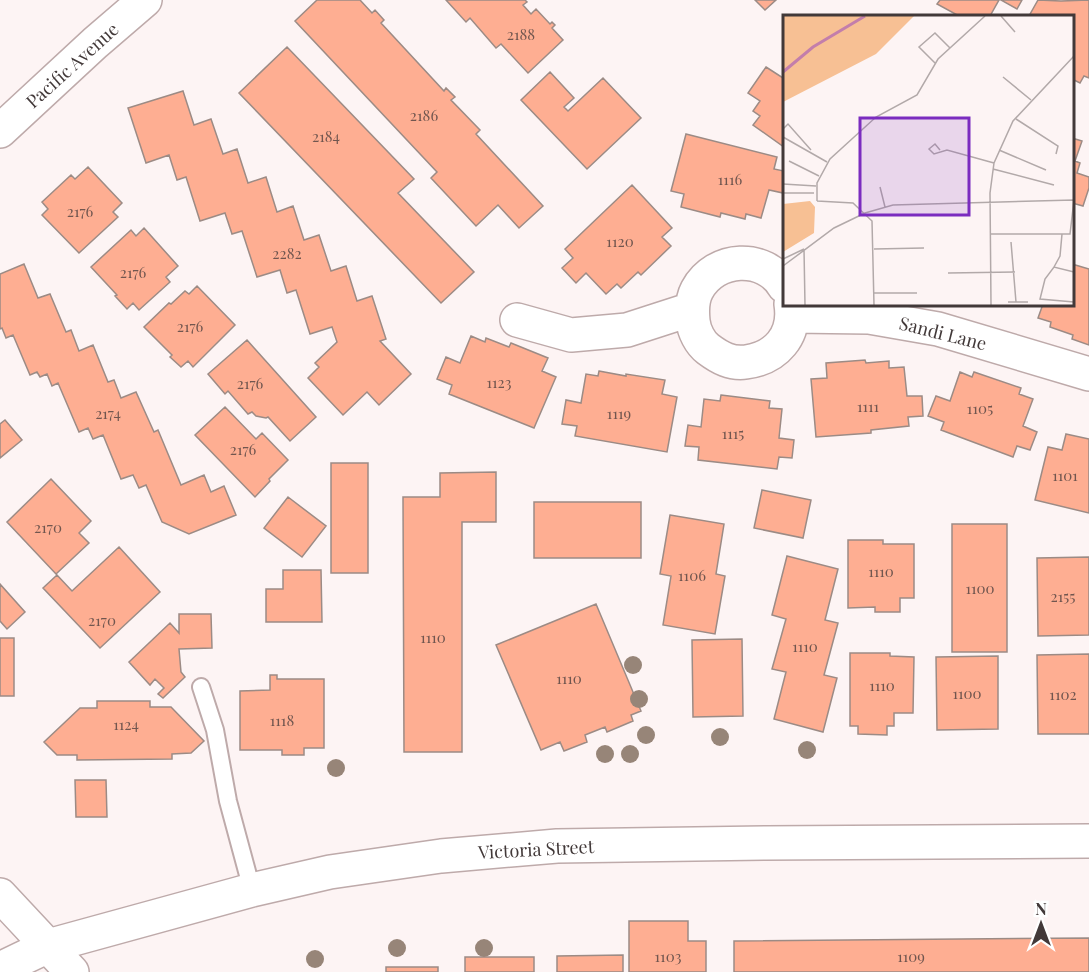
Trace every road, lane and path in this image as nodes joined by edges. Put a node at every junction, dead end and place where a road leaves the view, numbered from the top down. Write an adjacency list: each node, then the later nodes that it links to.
1 (145, 0): 2 (main road, Pacific Avenue)
2 (0, 131)
3 (783, 286): 6 (main road)
4 (790, 306): 6 (main road)
5 (811, 306): 8 (main road, Sandi Lane)
6 (692, 309): 7 (main road)
7 (518, 320)
8 (1089, 374)
9 (201, 687): 11 (lane)
10 (1089, 841): 11 (main road, Victoria Street)
11 (252, 891): 13 (main road, Victoria Street)
12 (0, 895): 13 (main road)
13 (48, 946): 14 (main road, Victoria Street); 15 (main road)
14 (0, 969)
15 (72, 972)

